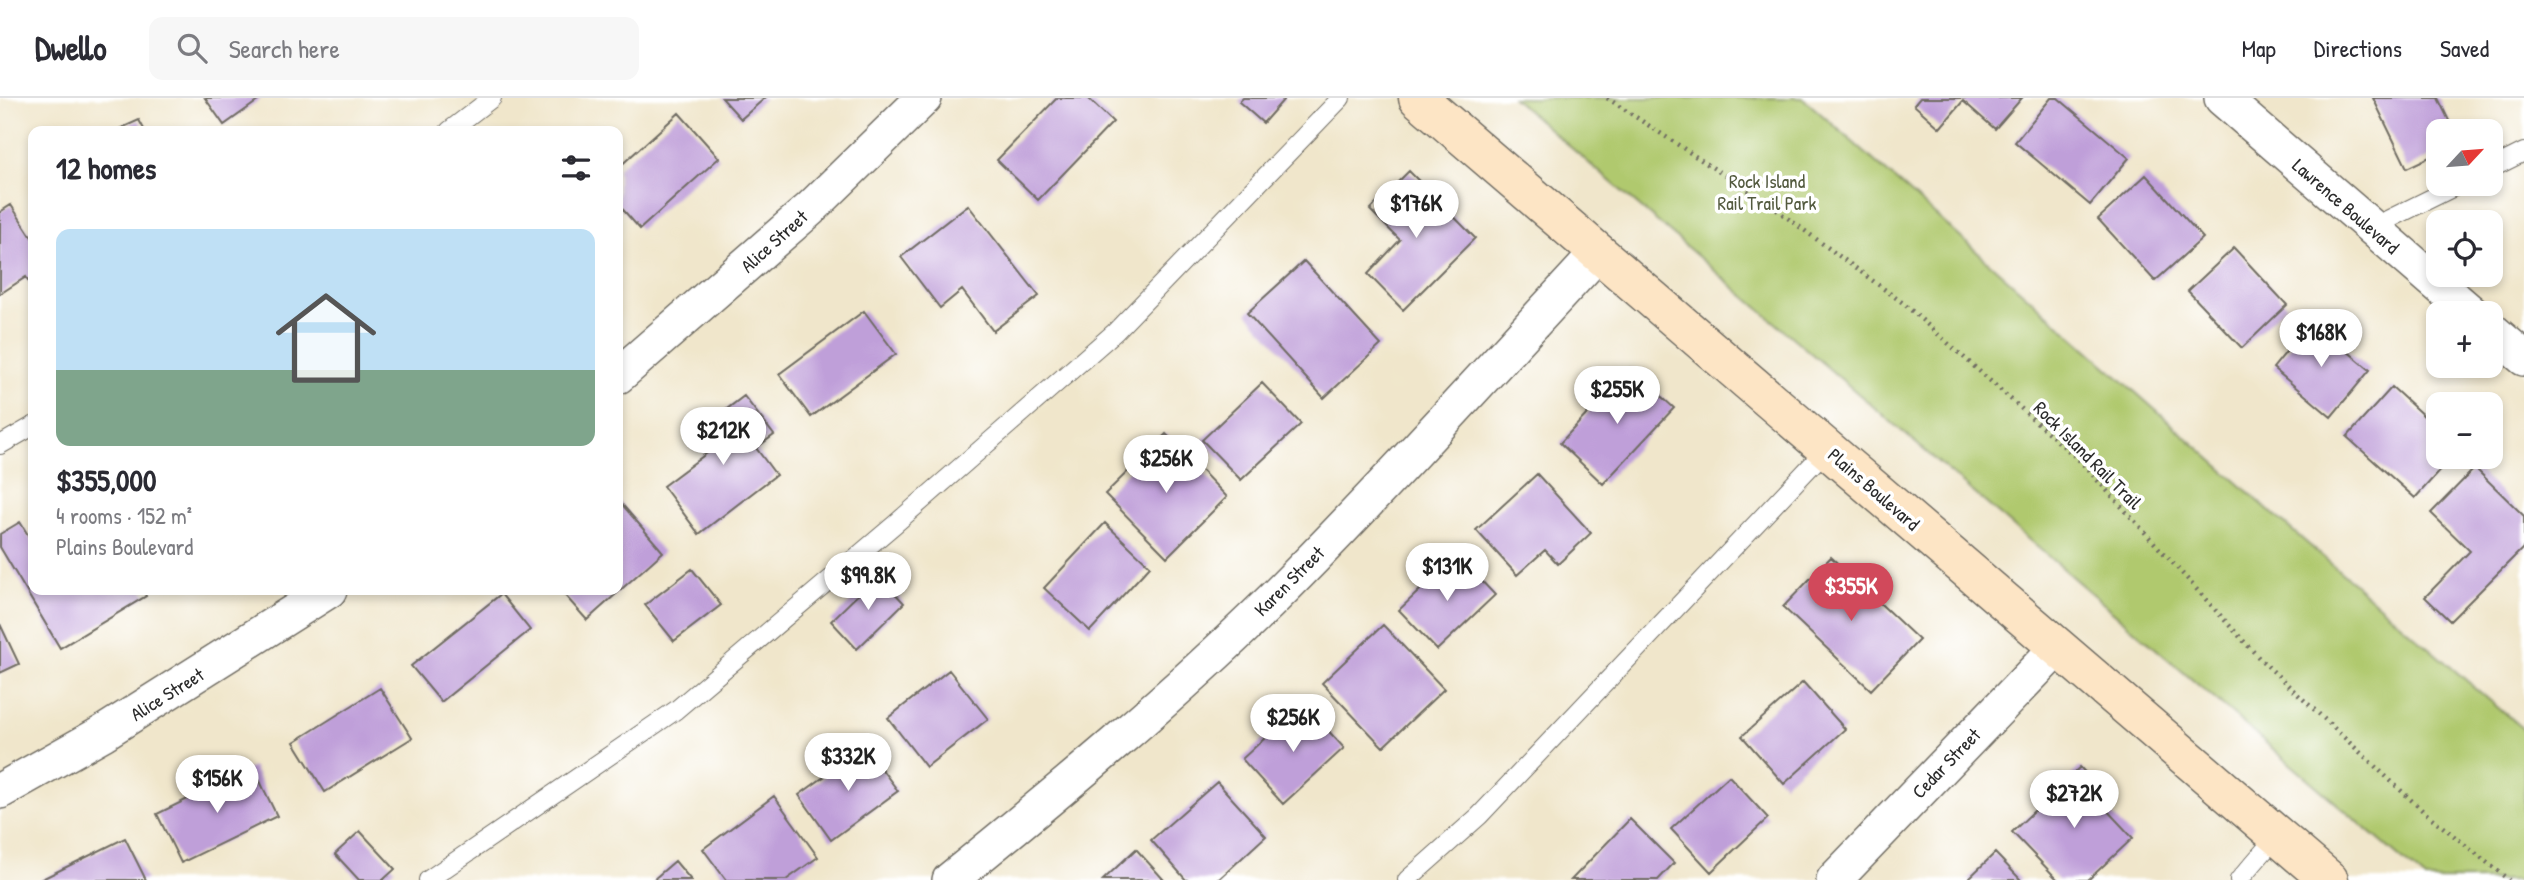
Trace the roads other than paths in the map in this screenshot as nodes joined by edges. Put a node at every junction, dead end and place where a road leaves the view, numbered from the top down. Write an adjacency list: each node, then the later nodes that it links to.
1 (492, 98): 6 (lane)
2 (924, 98): 15 (street, Alice Street)
3 (1341, 98): 23 (lane)
4 (1418, 98): 11 (main road, Plains Boulevard)
5 (2222, 98): 10 (street, Lawrence Boulevard)
6 (456, 126)
7 (2524, 152): 8 (lane)
8 (2503, 162)
9 (2436, 196): 10 (lane)
10 (2371, 228): 12 (street, Lawrence Boulevard)
11 (1599, 252): 18 (main road, Plains Boulevard); 24 (street, Karen Street)
12 (2457, 301)
13 (2503, 340): 14 (street)
14 (2524, 358)
15 (623, 372)
16 (28, 429): 17 (lane)
17 (0, 445)
18 (1827, 449): 20 (main road, Plains Boulevard); 25 (lane)
19 (322, 595): 21 (street, Alice Street)
20 (2058, 647): 22 (main road, Plains Boulevard); 26 (street, Cedar Street)
21 (0, 791)
22 (2277, 835): 27 (lane); 28 (main road, Plains Boulevard)
23 (428, 880)
24 (950, 880)
25 (1407, 880)
26 (1834, 880)
27 (2239, 880)
28 (2329, 880)

